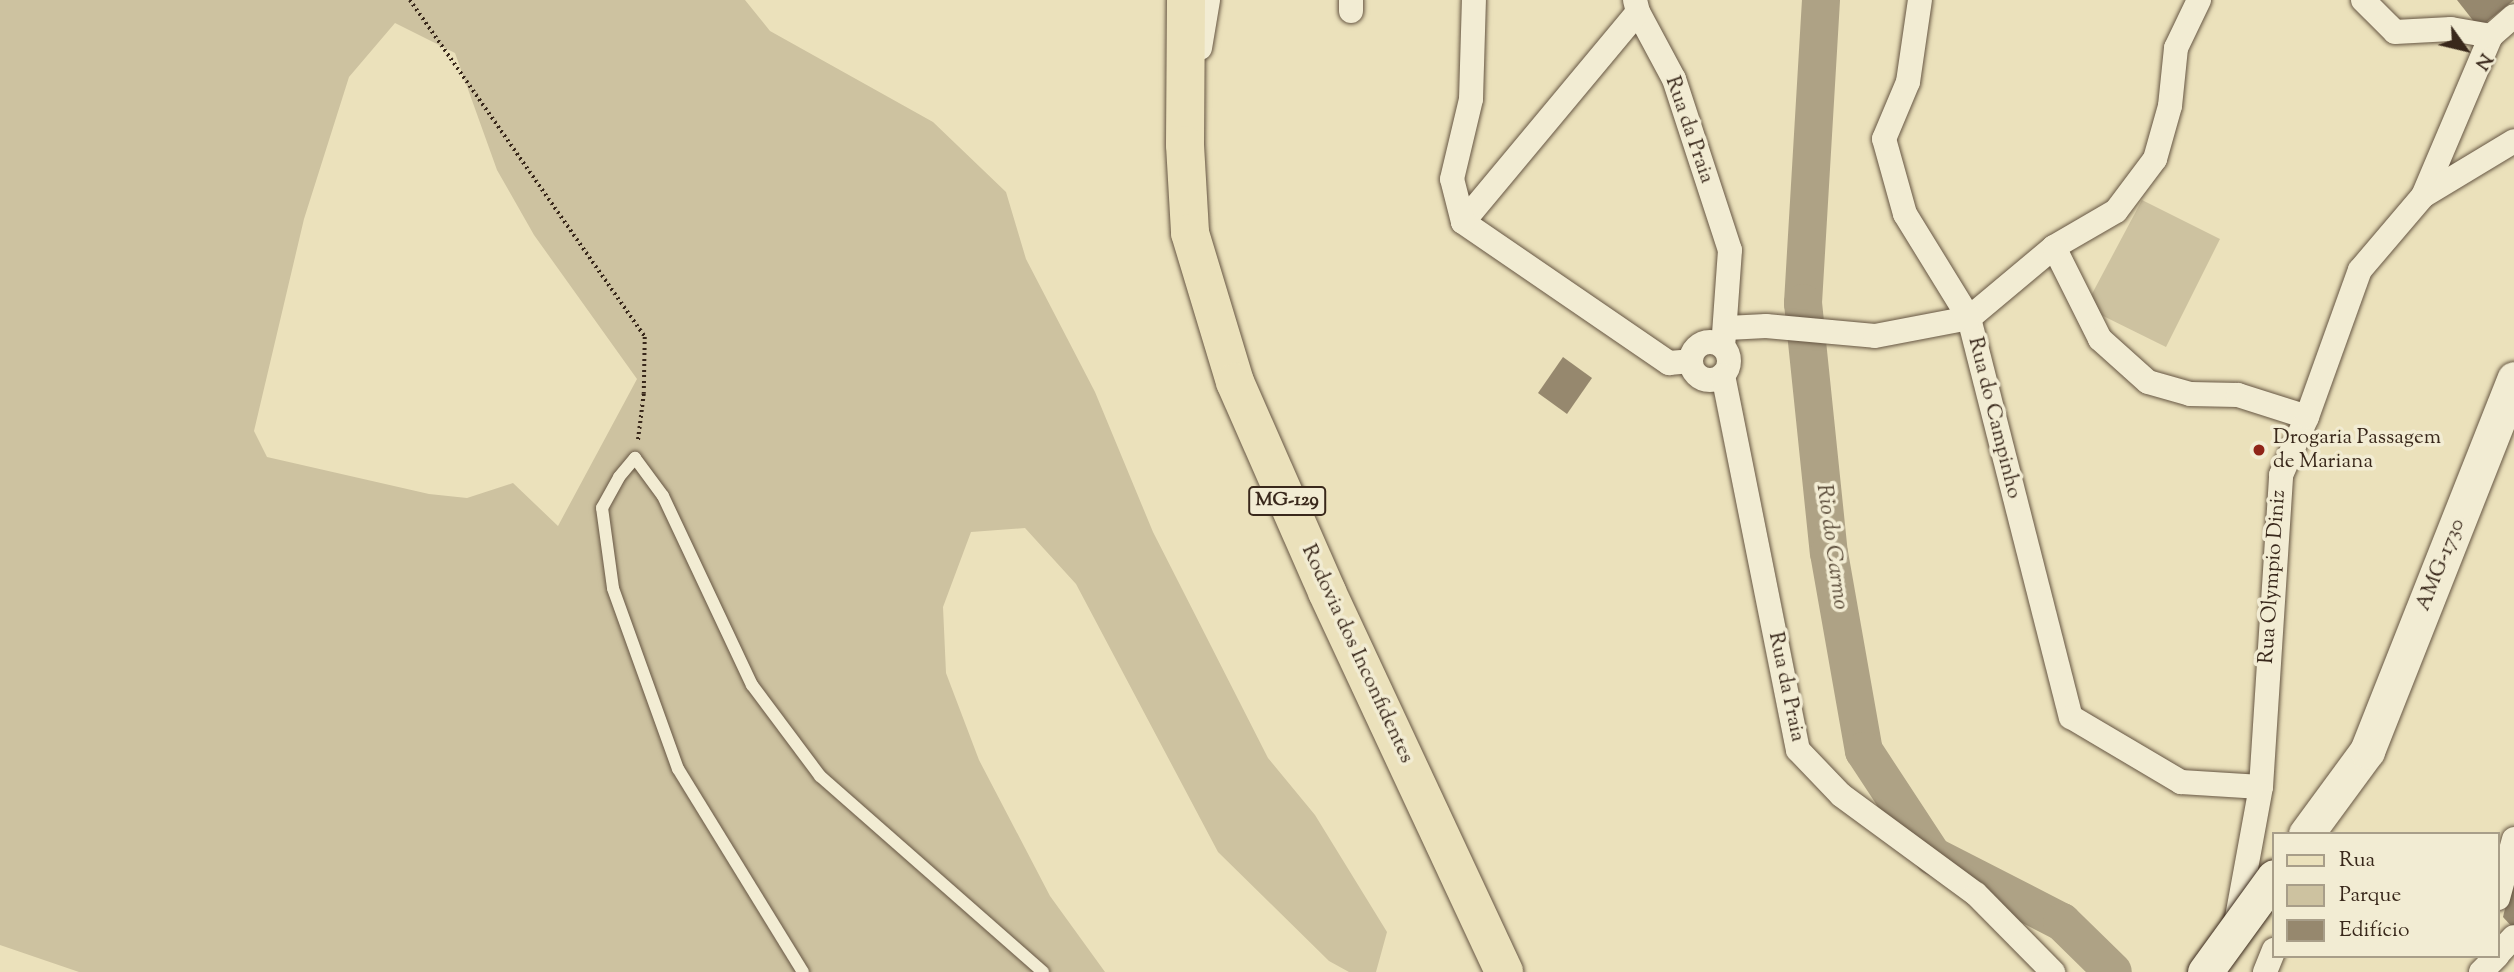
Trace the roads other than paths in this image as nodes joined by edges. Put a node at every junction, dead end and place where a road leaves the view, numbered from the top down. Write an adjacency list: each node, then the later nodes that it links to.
1 (1186, 0): 11 (main road, Rodovia dos Inconfidentes / MG-129)
2 (1208, 0): 11 (street)
3 (1474, 0): 13 (street)
4 (1920, 0): 15 (street)
5 (2199, 0): 14 (street, Rua do Campinho)
6 (2363, 0): 9 (street)
7 (1636, 6): 13 (street); 16 (street, Rua da Praia)
8 (2514, 16): 9 (street)
9 (2491, 36): 12 (street)
10 (2514, 141): 12 (street, Rua Olympio Diniz)
11 (1185, 145): 32 (main road, Rodovia dos Inconfidentes / MG-129)
12 (2423, 196): 20 (street, Rua Olympio Diniz)
13 (1463, 222): 17 (street)
14 (2054, 247): 15 (street, Rua do Campinho); 20 (street)
15 (1969, 318): 16 (street); 22 (street, Rua do Campinho)
16 (1725, 338): 17 (street); 18 (street)
17 (1691, 361): 18 (street)
18 (1723, 375): 33 (street, Rua da Praia)
19 (2514, 379): 21 (main road, AMG-1730)
20 (2307, 417): 22 (street, Rua Olympio Diniz)
21 (2367, 751): 23 (main road, AMG-1730); 24 (street)
22 (2260, 787): 35 (street, Rua Olympio Diniz)
23 (2307, 832)
24 (2330, 832)
25 (2514, 839): 27 (street)
26 (2272, 880): 34 (main road, bridge)
27 (2500, 891)
28 (2272, 955): 36 (street)
29 (2492, 958): 37 (street)
30 (803, 972): 31 (lane)
31 (1043, 972)
32 (1504, 972)
33 (2053, 972)
34 (2205, 972)
35 (2227, 972)
36 (2265, 972)
37 (2481, 972)

